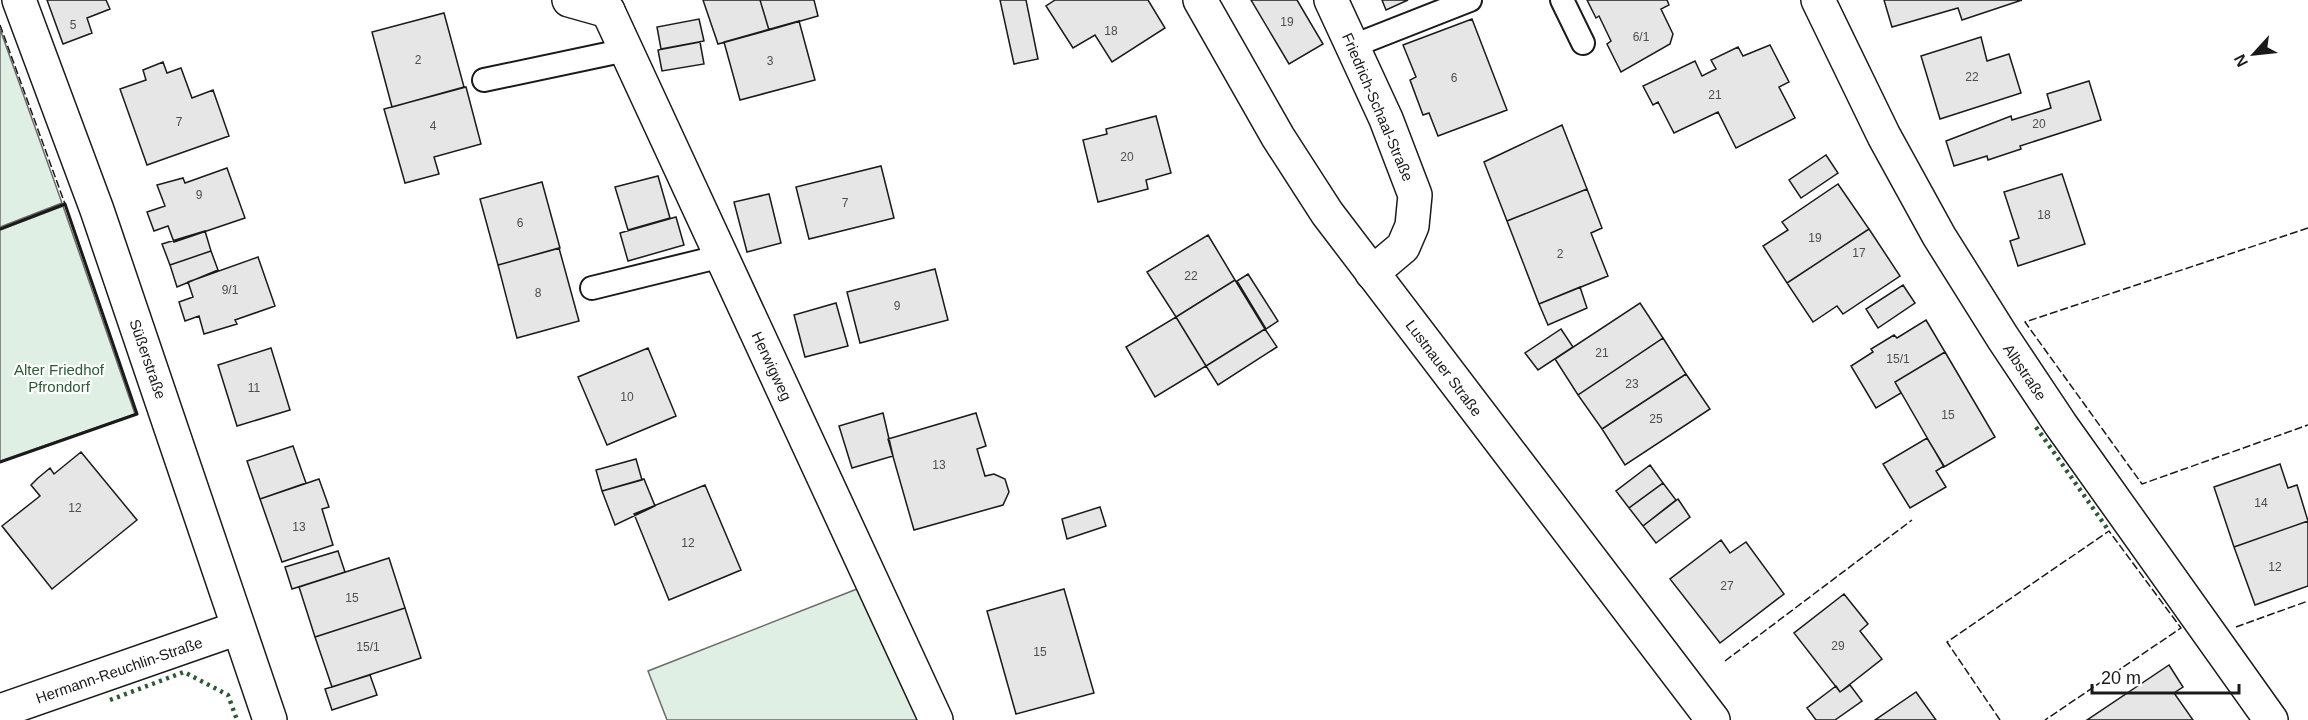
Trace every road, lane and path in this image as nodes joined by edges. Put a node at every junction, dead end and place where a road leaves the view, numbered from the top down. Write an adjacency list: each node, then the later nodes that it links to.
1 (19, 0): 15 (street, Süßerstraße)
2 (568, 0): 10 (street, Herwigweg)
3 (1200, 0): 13 (street, Lustnauer Straße)
4 (1331, 0): 9 (street, Friedrich-Schaal-Straße)
5 (1470, 0): 9 (lane)
6 (1562, 0): 8 (lane)
7 (1818, 0): 20 (street, Albstraße)
8 (1583, 43)
9 (1353, 45): 13 (street, Friedrich-Schaal-Straße)
10 (626, 50): 11 (lane); 12 (street, Herwigweg)
11 (484, 80)
12 (722, 256): 14 (lane); 18 (street, Herwigweg)
13 (1372, 273): 19 (street, Lustnauer Straße)
14 (592, 288)
15 (238, 628): 16 (street, Hermann-Reuchlin-Straße); 17 (street, Süßerstraße)
16 (0, 711)
17 (270, 720)
18 (936, 720)
19 (1713, 720)
20 (2271, 720)

